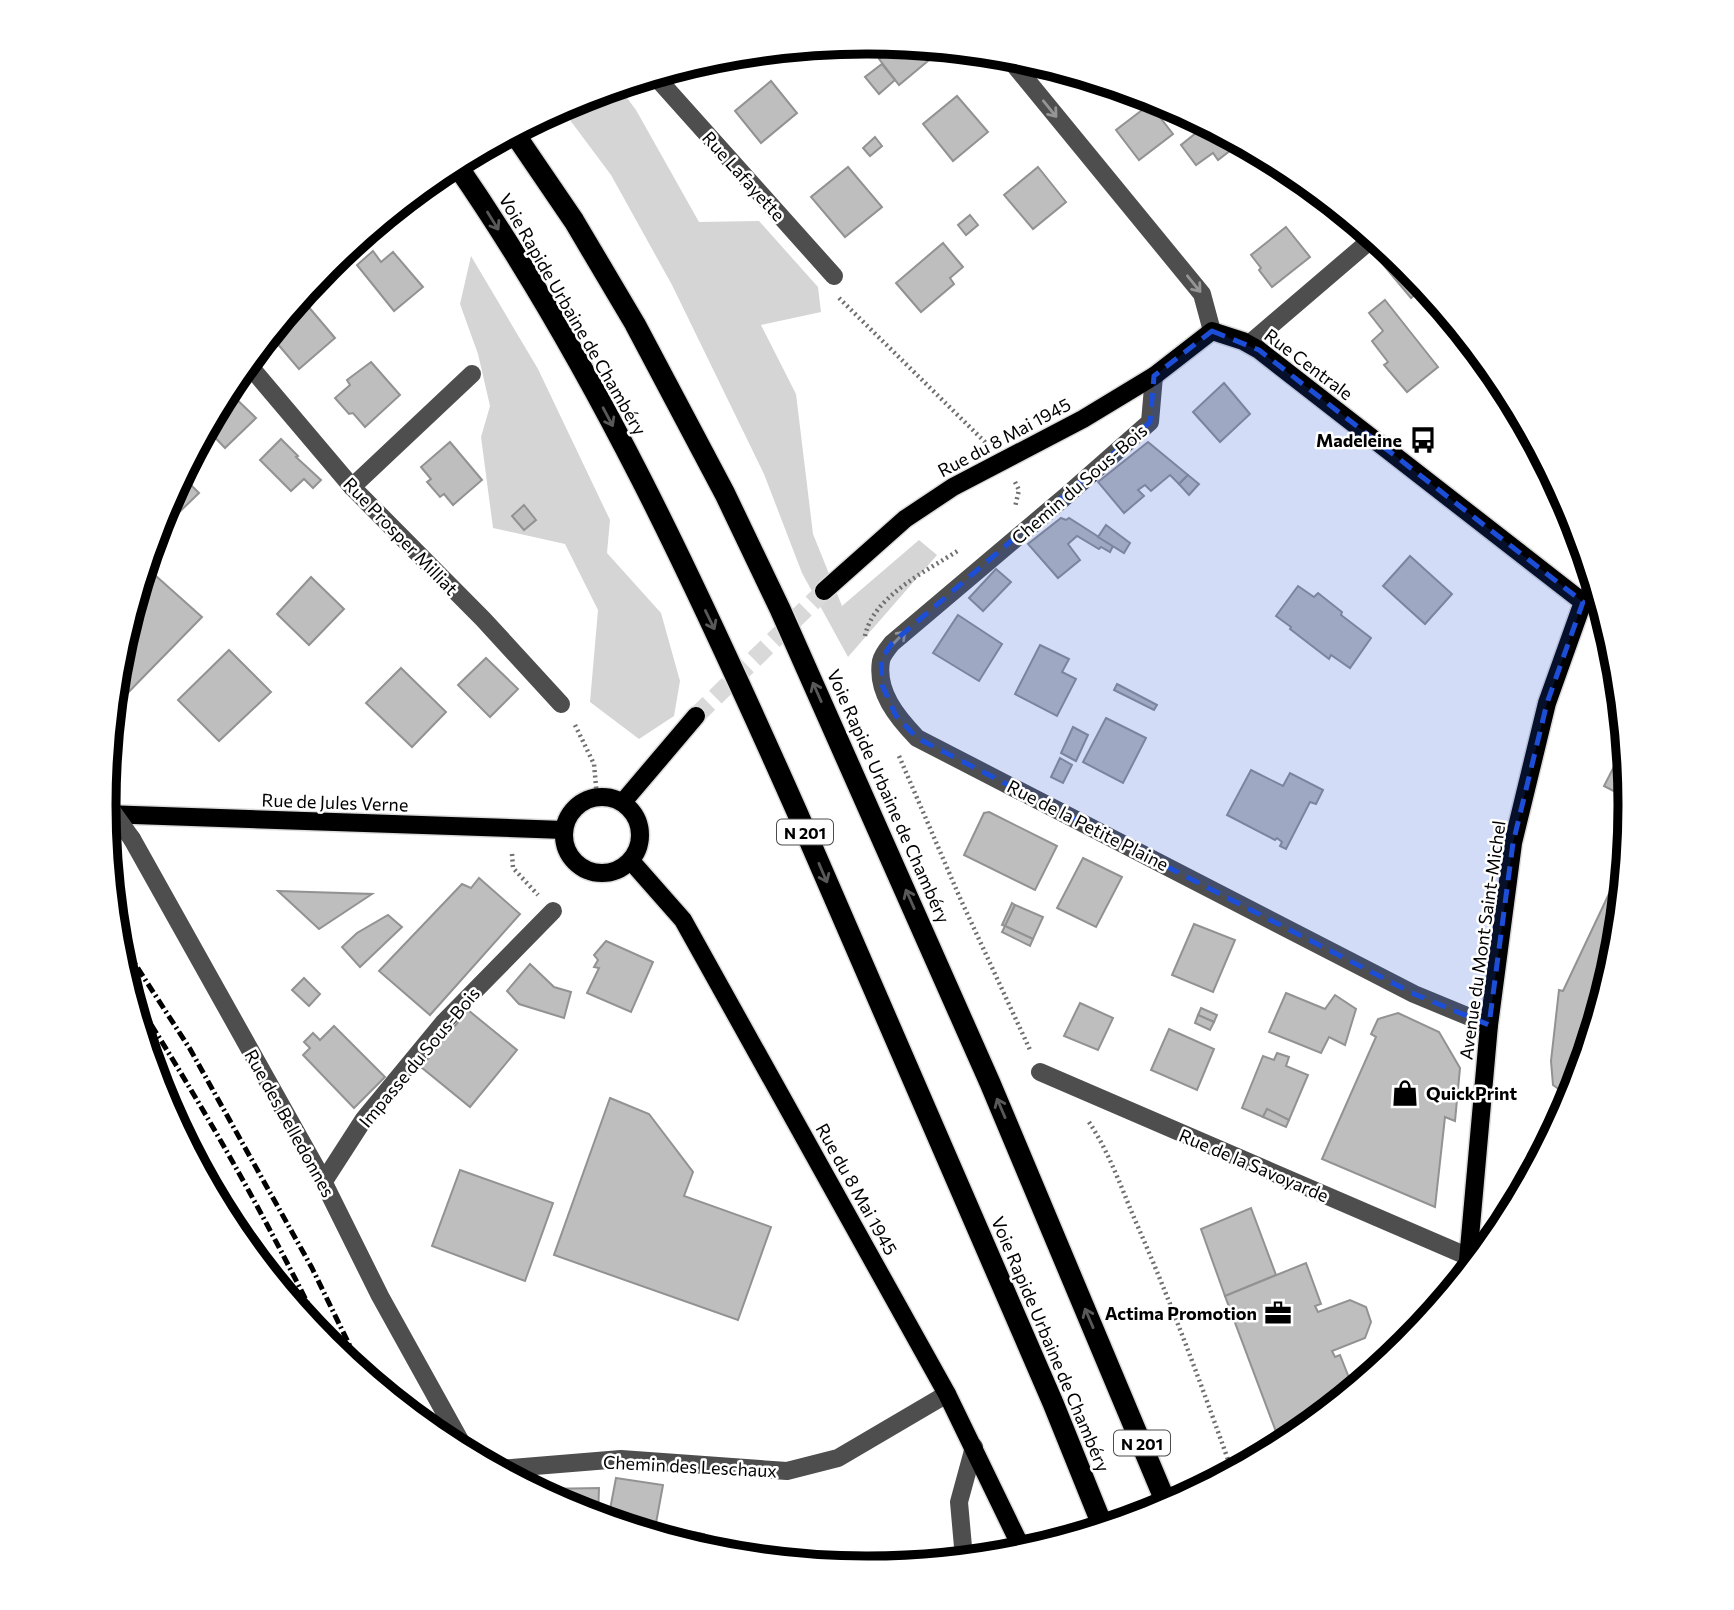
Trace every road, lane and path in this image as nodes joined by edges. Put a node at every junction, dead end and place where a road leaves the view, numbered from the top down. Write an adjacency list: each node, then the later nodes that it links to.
1 (1019, 70): 7 (street, one-way to 7)
2 (662, 83): 6 (street, Rue Lafayette)
3 (519, 140): 44 (highway, Voie Rapide Urbaine de Chambéry / N 201, one-way to 3)
4 (462, 173): 45 (highway, Voie Rapide Urbaine de Chambéry / N 201, one-way to 45)
5 (1366, 244): 8 (street)
6 (834, 276): 12 (path)
7 (1212, 331): 8 (main road, Rue Centrale); 11 (main road, Rue du 8 Mai 1945)
8 (1250, 344): 19 (main road, Rue Centrale)
9 (254, 372): 13 (street, Rue Prosper Milliat)
10 (472, 374): 13 (street)
11 (1154, 376): 12 (main road, Rue du 8 Mai 1945); 16 (street, Chemin du Sous-Bois)
12 (1001, 463): 14 (path); 17 (main road, Rue du 8 Mai 1945)
13 (352, 487): 21 (street, Rue Prosper Milliat)
14 (1008, 515)
15 (969, 543): 20 (path)
16 (1005, 548): 33 (street, Rue de la Petite Plaine, one-way to 16)
17 (824, 591)
18 (1587, 596): 19 (street, Avenue du Mont Saint-Michel)
19 (1583, 602): 33 (main road, Avenue du Mont Saint-Michel)
20 (863, 646)
21 (561, 704)
22 (696, 716): 26 (main road)
23 (585, 744): 25 (path)
24 (897, 751): 34 (path)
25 (597, 797): 26 (main road); 29 (main road)
26 (623, 802): 31 (main road)
27 (116, 814): 29 (main road, Rue de Jules Verne)
28 (117, 817): 36 (street, Rue des Belledonnes, bridge)
29 (564, 830): 31 (main road)
30 (512, 854): 32 (path)
31 (631, 861): 39 (main road, Rue du 8 Mai 1945)
32 (553, 911): 36 (street, Impasse du Sous-Bois)
33 (1489, 1025): 37 (main road, Avenue du Mont Saint-Michel)
34 (1040, 1072): 38 (street, Rue de la Savoyarde)
35 (1082, 1115): 42 (path)
36 (324, 1181): 40 (street, Rue des Belledonnes)
37 (1469, 1254)
38 (1463, 1262)
39 (947, 1394): 41 (main road, Rue du 8 Mai 1945); 43 (street, Chemin des Leschaux)
40 (456, 1433)
41 (974, 1447): 46 (main road, Rue du 8 Mai 1945); 47 (street)
42 (1229, 1462)
43 (516, 1468)
44 (1163, 1495)
45 (1100, 1519)
46 (1018, 1540)
47 (963, 1549)

